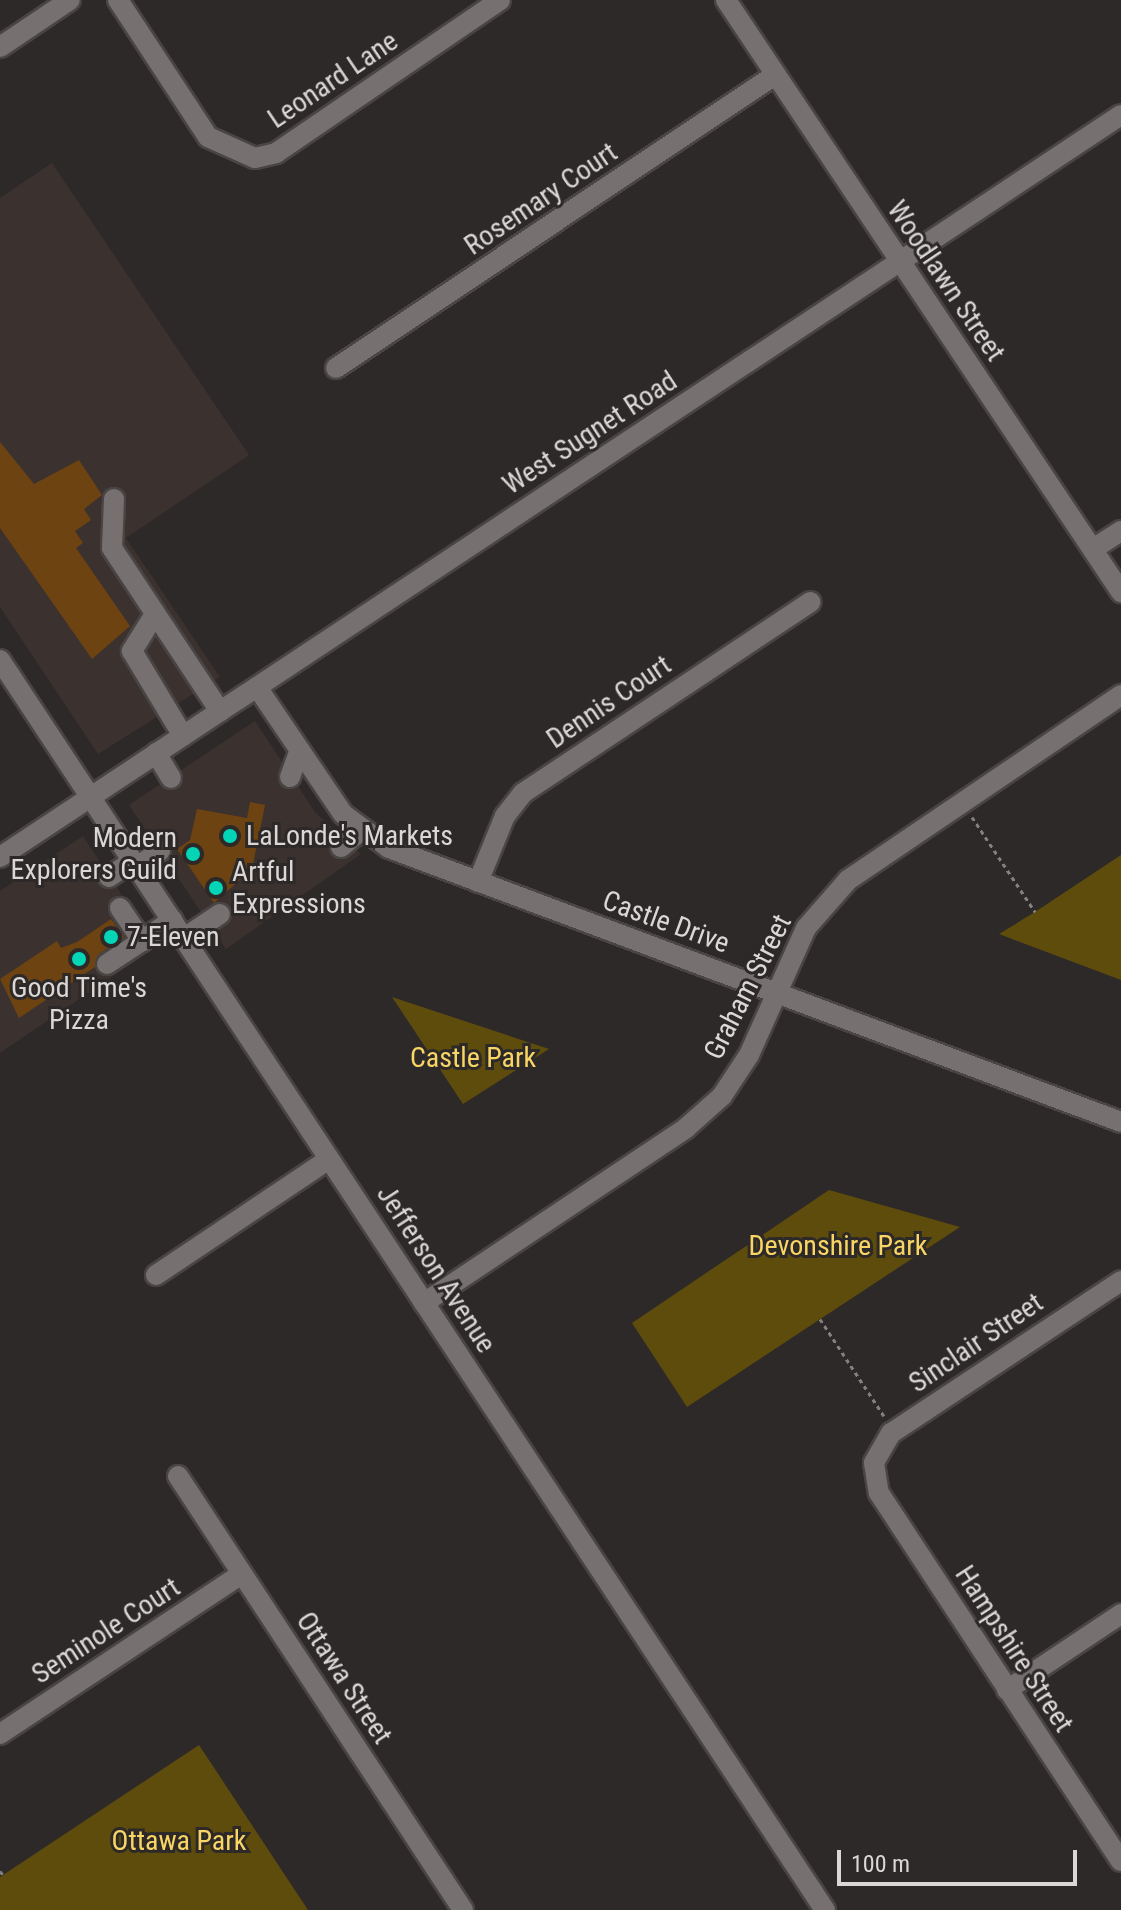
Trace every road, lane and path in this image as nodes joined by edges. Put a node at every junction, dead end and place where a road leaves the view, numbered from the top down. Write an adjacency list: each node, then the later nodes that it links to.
1 (70, 0): 5 (street)
2 (500, 0): 4 (street, Leonard Lane)
3 (726, 0): 6 (street, Woodlawn Street)
4 (120, 1)
5 (0, 47)
6 (775, 75): 8 (street, Woodlawn Street); 9 (street, Rosemary Court)
7 (1121, 115): 8 (street, West Sugnet Road)
8 (900, 262): 12 (street, Woodlawn Street); 17 (street, West Sugnet Road)
9 (336, 368)
10 (114, 499): 15 (street)
11 (1121, 531): 12 (street)
12 (1093, 549): 13 (street, Woodlawn Street)
13 (1121, 592)
14 (810, 602): 33 (street, Dennis Court)
15 (155, 614): 19 (street); 20 (street)
16 (0, 660): 25 (street, Jefferson Avenue)
17 (257, 687): 19 (street, West Sugnet Road); 21 (street, Castle Drive)
18 (1121, 695): 41 (street, Graham Street)
19 (220, 711): 20 (street, West Sugnet Road)
20 (183, 736): 22 (street, West Sugnet Road)
21 (299, 752): 23 (street); 27 (street, Castle Drive)
22 (156, 753): 24 (street); 25 (street, West Sugnet Road)
23 (290, 777)
24 (171, 778)
25 (91, 797): 30 (street, West Sugnet Road); 31 (street, Jefferson Avenue)
26 (972, 817): 35 (path)
27 (361, 830): 28 (street); 33 (street, Castle Drive)
28 (341, 847)
29 (160, 851): 31 (street)
30 (0, 857)
31 (135, 864): 32 (street); 37 (street, Jefferson Avenue)
32 (109, 877)
33 (478, 882): 41 (street, Castle Drive)
34 (120, 908): 39 (street)
35 (1035, 912)
36 (220, 914): 38 (street)
37 (172, 920): 38 (street, Jefferson Avenue); 39 (street)
38 (184, 938): 43 (street, Jefferson Avenue)
39 (142, 941): 40 (street)
40 (107, 964)
41 (778, 993): 42 (street, Castle Drive); 46 (street, Graham Street)
42 (1121, 1122)
43 (329, 1159): 44 (street); 46 (street, Jefferson Avenue)
44 (156, 1275)
45 (1121, 1281): 49 (street, Sinclair Street)
46 (424, 1303): 57 (street, Jefferson Avenue)
47 (820, 1319): 48 (path)
48 (884, 1416)
49 (874, 1463): 53 (street, Hampshire Street)
50 (178, 1476): 51 (street, Ottawa Street)
51 (242, 1574): 54 (street, Seminole Court); 56 (street, Ottawa Street)
52 (1121, 1614): 53 (street)
53 (1007, 1690): 55 (street, Hampshire Street)
54 (0, 1734)
55 (1121, 1861)
56 (463, 1910)
57 (825, 1910)

